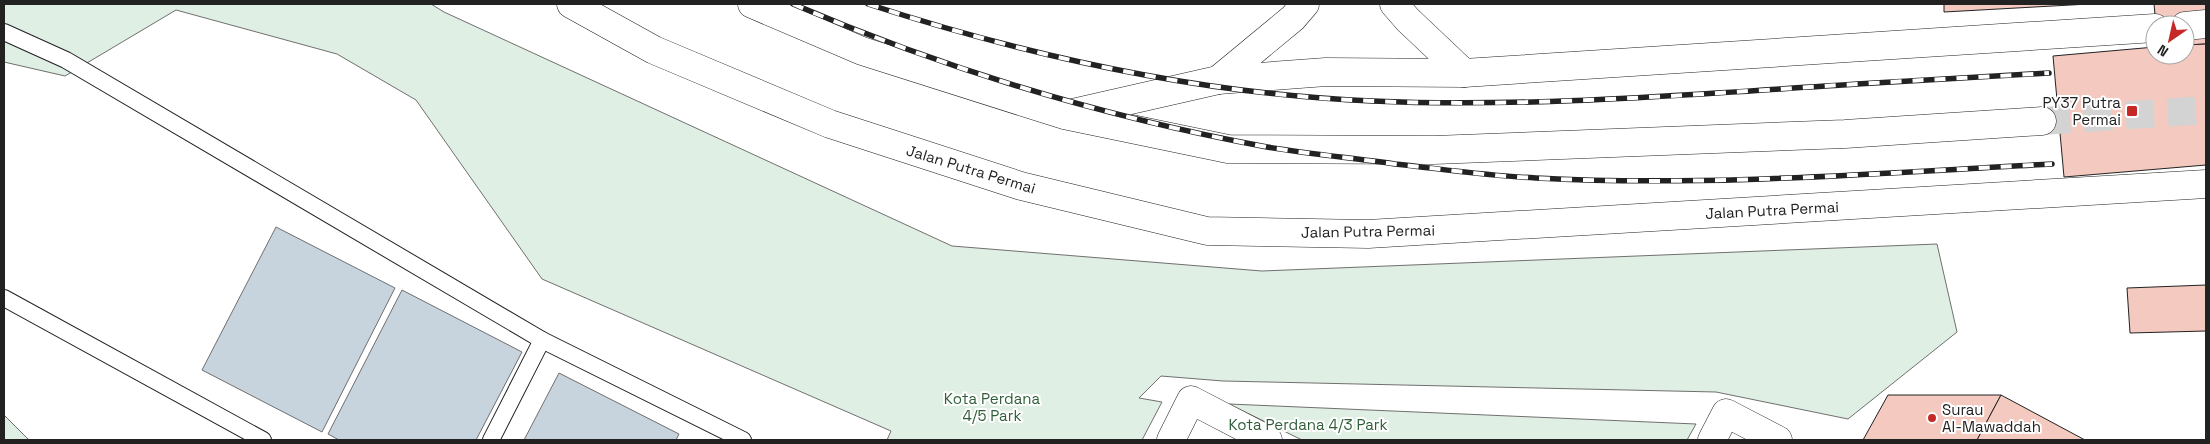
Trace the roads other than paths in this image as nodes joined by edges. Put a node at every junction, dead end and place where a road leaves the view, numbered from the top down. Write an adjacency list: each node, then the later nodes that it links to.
1 (571, 4): 11 (main road, Jalan Putra Permai)
2 (752, 4): 9 (main road)
3 (1306, 4): 8 (main road)
4 (1394, 4): 7 (main road)
5 (2145, 29): 7 (main road)
6 (4, 32): 13 (lane)
7 (1464, 73): 8 (main road)
8 (1218, 80): 9 (main road)
9 (1064, 115): 10 (main road)
10 (2042, 121)
11 (2206, 184)
12 (4, 298): 14 (lane)
13 (542, 340): 15 (lane); 16 (lane)
14 (263, 440)
15 (491, 440)
16 (743, 440)
17 (1170, 440): 18 (main road)
18 (1268, 440)
19 (1712, 440): 20 (main road)
20 (1778, 440)

